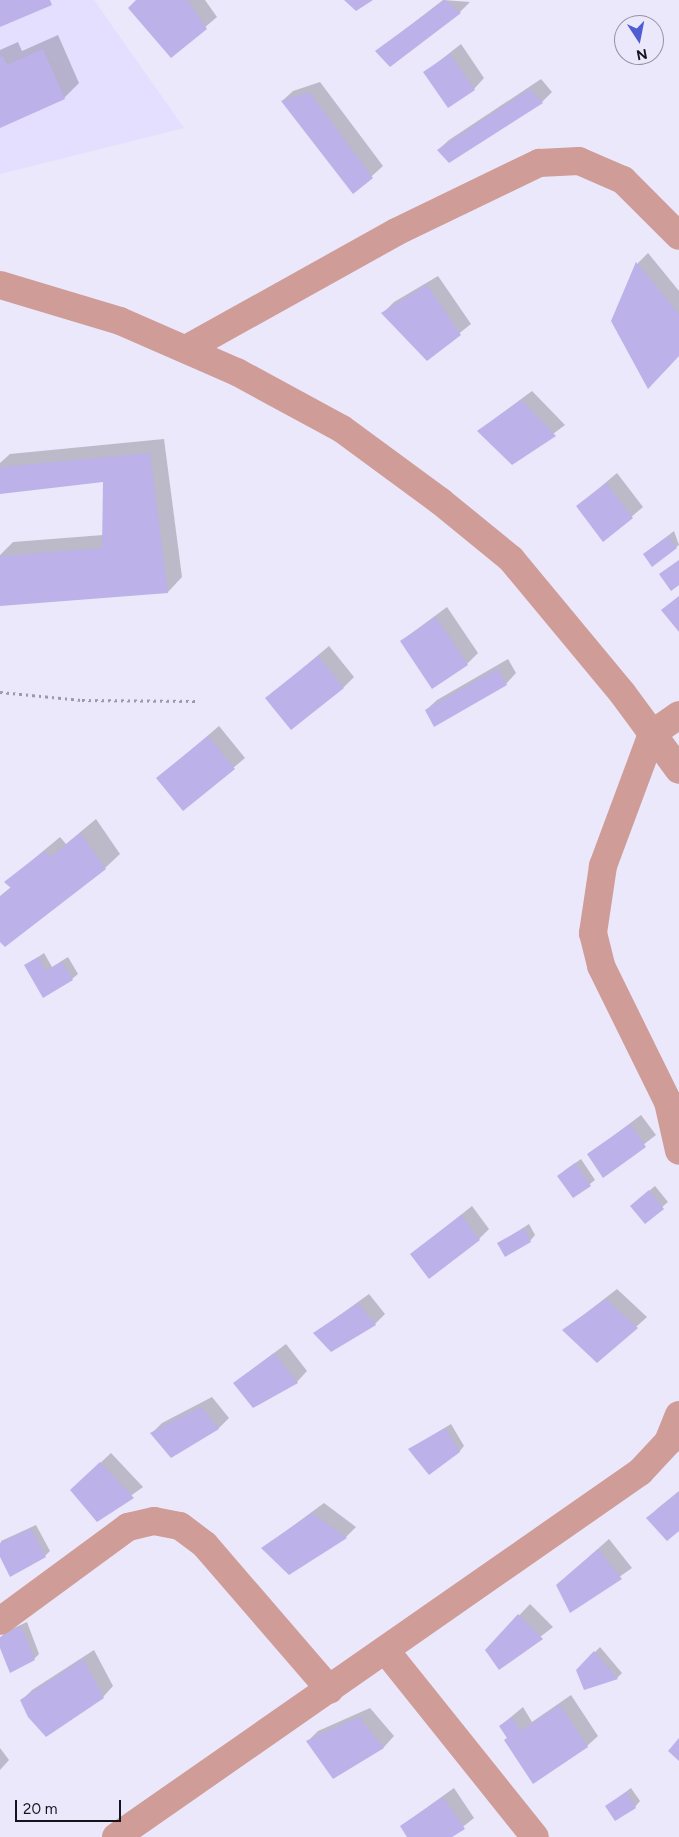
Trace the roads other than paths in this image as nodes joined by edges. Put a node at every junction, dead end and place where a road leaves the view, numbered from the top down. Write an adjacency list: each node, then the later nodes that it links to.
1 (679, 236): 3 (street)
2 (0, 285): 3 (street)
3 (186, 350): 5 (street)
4 (679, 715): 5 (street)
5 (652, 734): 6 (street); 7 (street)
6 (679, 770)
7 (679, 1150)
8 (679, 1415): 10 (street)
9 (0, 1621): 11 (street)
10 (386, 1651): 11 (street); 13 (street)
11 (330, 1690): 12 (street)
12 (116, 1837)
13 (535, 1837)

